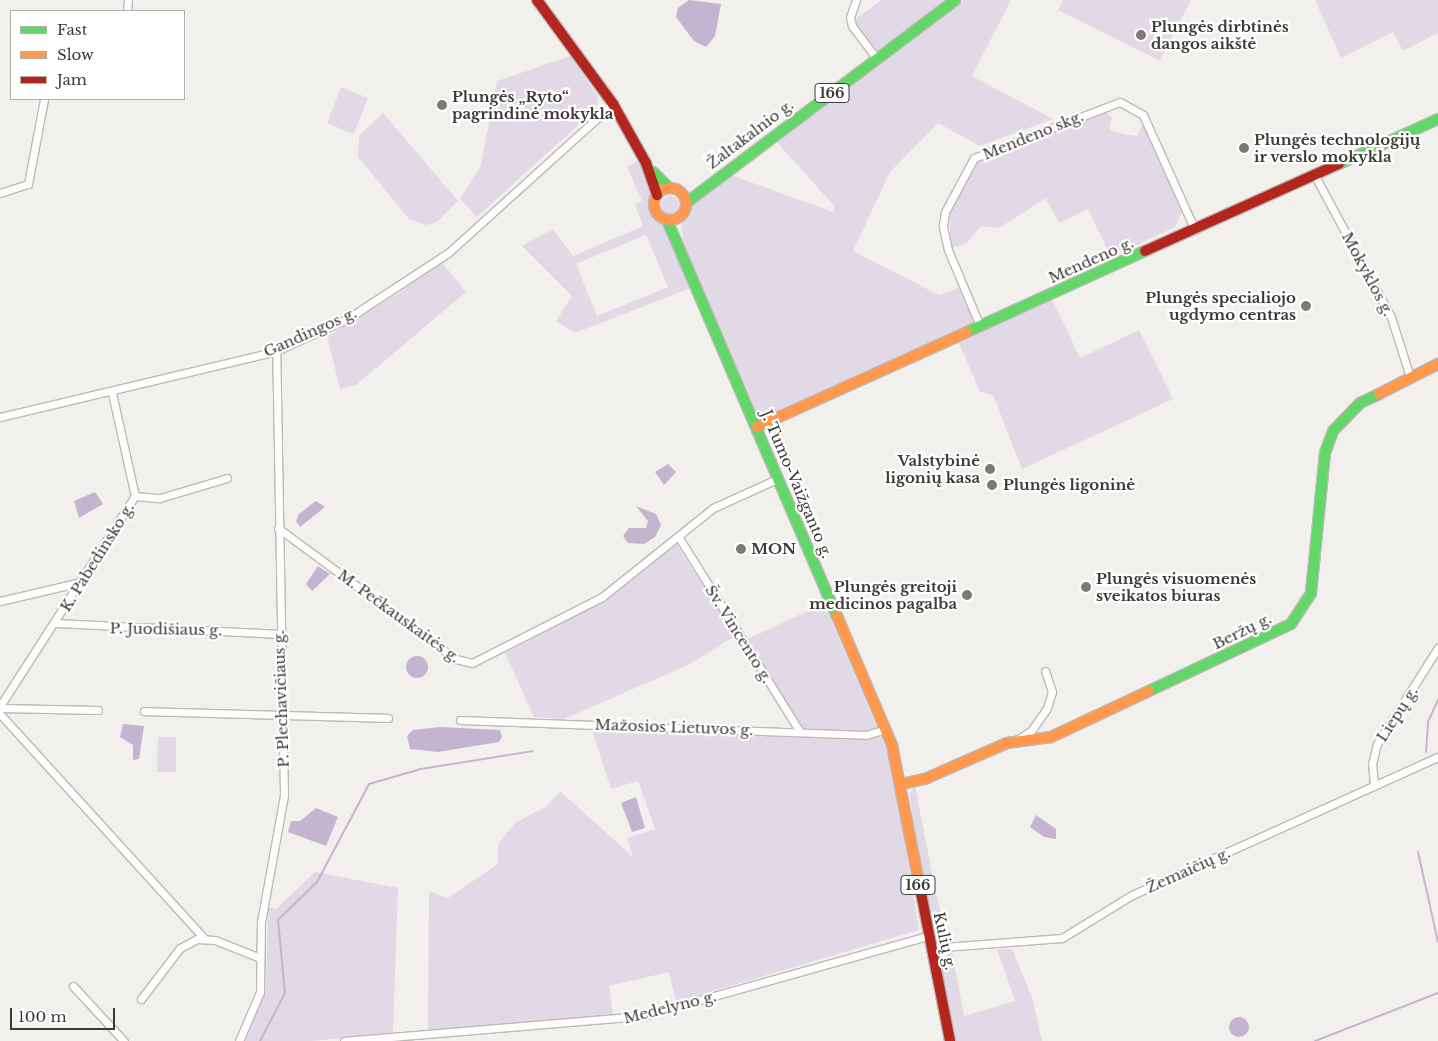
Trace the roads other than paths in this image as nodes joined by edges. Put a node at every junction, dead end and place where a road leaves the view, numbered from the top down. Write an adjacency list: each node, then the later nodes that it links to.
1 (537, 0): 6 (main road)
2 (856, 0): 4 (street)
3 (955, 0): 4 (main road, Žaltakalnio g. / 166)
4 (877, 59): 10 (main road, Žaltakalnio g. / 166)
5 (44, 100): 12 (street)
6 (613, 104): 8 (main road); 21 (street, Gandingos g.)
7 (1438, 119): 9 (main road, Mendeno g.)
8 (646, 163): 11 (main road); 14 (main road)
9 (1315, 176): 18 (main road, Mendeno g.); 23 (street, Mokyklos g.)
10 (708, 184): 13 (main road, Žaltakalnio g. / 166); 15 (main road, Žaltakalnio g. / 166)
11 (669, 188): 13 (main road); 14 (main road)
12 (0, 193)
13 (682, 193): 15 (main road)
14 (657, 195): 17 (main road, 166)
15 (686, 203): 16 (main road, 166)
16 (679, 218): 17 (main road); 19 (main road, J. Tumo-Vaižganto g. / 166)
17 (667, 220): 19 (main road, J. Tumo-Vaižganto g. / 166)
18 (1195, 230): 20 (main road, Mendeno g.); 20 (street, Mendeno skg.)
19 (682, 250): 26 (main road, J. Tumo-Vaižganto g. / 166)
20 (980, 326): 26 (main road, Mendeno g.)
21 (276, 351): 24 (street, Gandingos g.); 30 (street, P. Plechavičiaus g.)
22 (1438, 364): 23 (main road, Beržų g.)
23 (1410, 377): 47 (main road, Beržų g.)
24 (112, 393): 25 (street, Gandingos g.); 29 (street, K. Pabedinsko g.)
25 (0, 417)
26 (757, 427): 28 (main road, J. Tumo-Vaižganto g. / 166)
27 (227, 478): 29 (street)
28 (779, 478): 31 (street, M. Pečkauskaitės g.); 45 (main road, J. Tumo-Vaižganto g. / 166)
29 (135, 496): 32 (street, K. Pabedinsko g.)
30 (278, 528): 31 (street, M. Pečkauskaitės g.); 35 (street, P. Plechavičiaus g.)
31 (678, 536): 46 (street, Šv. Vincento g.)
32 (81, 582): 33 (street); 34 (street, K. Pabedinsko g.)
33 (0, 601)
34 (55, 623): 35 (street, P. Juodišiaus g.); 38 (street, K. Pabedinsko g.)
35 (278, 634): 41 (street, P. Plechavičiaus g.)
36 (1438, 648): 50 (street, Liepų g.)
37 (1045, 671): 47 (street)
38 (0, 707): 39 (street)
39 (98, 710)
40 (144, 711): 41 (street)
41 (282, 712): 43 (street); 54 (street, P. Plechavičiaus g.)
42 (0, 714): 52 (street)
43 (388, 718)
44 (460, 720): 46 (street, Mažosios Lietuvos g.)
45 (886, 729): 46 (street, Mažosios Lietuvos g.); 49 (main road, Kulių g. / 166)
46 (800, 732)
47 (1015, 742): 49 (main road, Beržų g.)
48 (1438, 757): 50 (street, Žemaičių g.)
49 (902, 784): 51 (main road, Kulių g. / 166)
50 (1374, 785): 53 (street, Žemaičių g.)
51 (928, 936): 53 (main road, Kulių g. / 166); 59 (street, Medelyno g.)
52 (205, 939): 54 (street); 56 (street)
53 (931, 948): 60 (main road, Kulių g. / 166)
54 (260, 958): 58 (street, P. Plechavičiaus g.)
55 (73, 986): 57 (street)
56 (141, 999)
57 (124, 1041)
58 (239, 1041)
59 (344, 1041)
60 (950, 1041)

